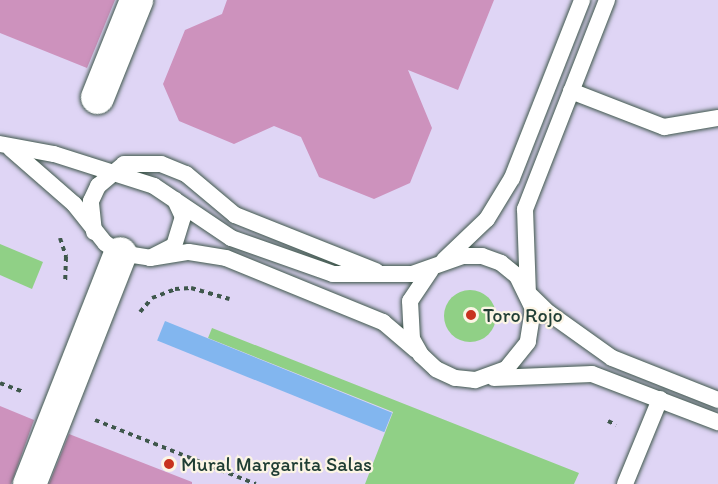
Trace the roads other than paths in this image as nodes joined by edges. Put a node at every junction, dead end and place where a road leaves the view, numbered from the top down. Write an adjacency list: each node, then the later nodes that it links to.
1 (136, 0): 5 (street)
2 (582, 0): 12 (lane)
3 (607, 0): 4 (lane)
4 (571, 91): 6 (lane); 14 (lane)
5 (97, 97)
6 (718, 118)
7 (6, 146): 8 (lane); 10 (lane)
8 (112, 174): 9 (lane); 10 (lane); 13 (lane)
9 (175, 200): 11 (lane); 13 (lane)
10 (94, 232): 11 (lane)
11 (135, 256): 15 (lane); 20 (street)
12 (437, 266): 13 (lane); 14 (lane); 15 (lane)
13 (394, 276)
14 (528, 292): 16 (lane); 18 (lane)
15 (421, 355): 16 (lane)
16 (475, 380): 17 (lane)
17 (660, 399): 19 (lane); 21 (lane)
18 (718, 400)
19 (718, 422)
20 (29, 484)
21 (625, 484)

